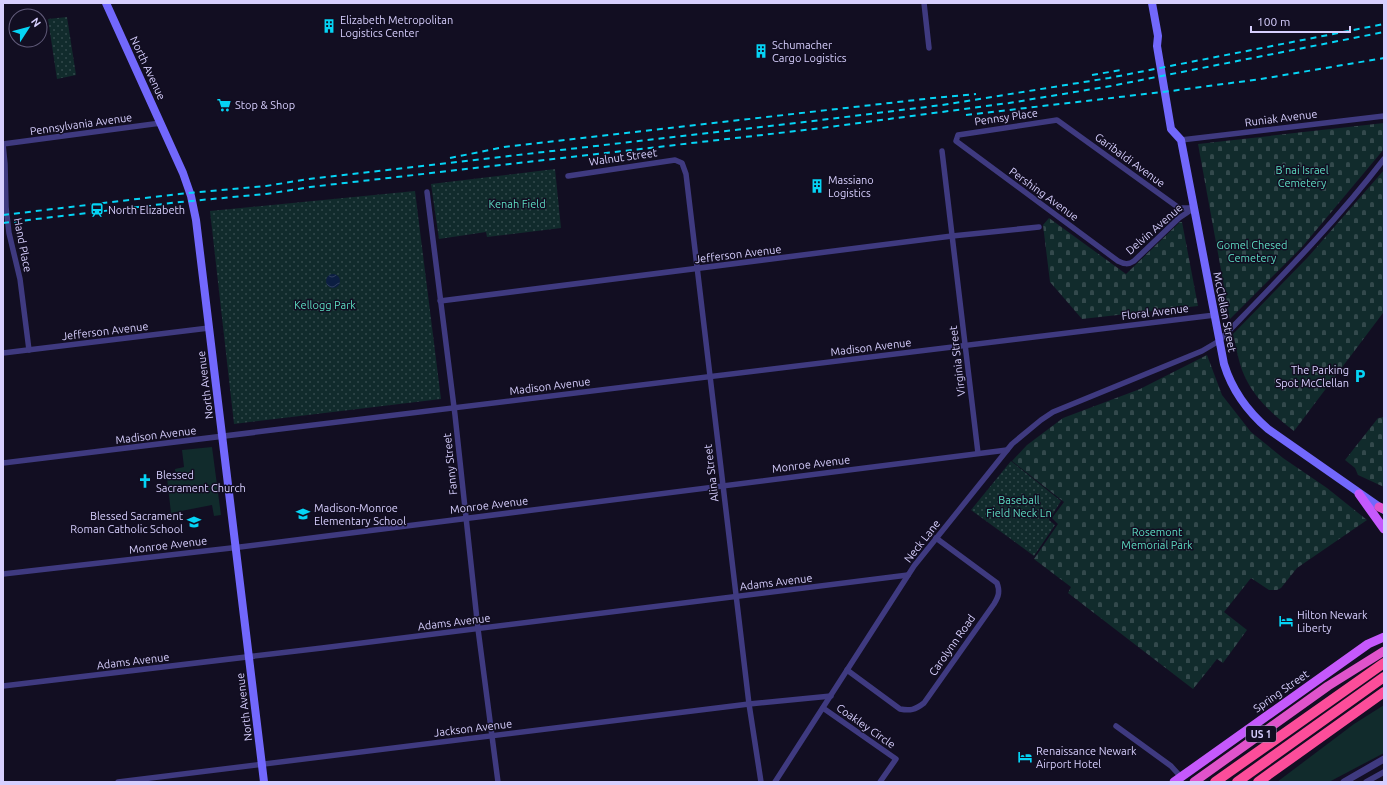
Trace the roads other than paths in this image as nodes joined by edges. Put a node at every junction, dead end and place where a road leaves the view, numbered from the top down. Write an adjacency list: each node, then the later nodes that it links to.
1 (106, 3): 7 (main road, North Avenue)
2 (924, 3): 4 (street)
3 (1152, 3): 9 (main road, McClellan Street)
4 (929, 48)
5 (1384, 116): 9 (street, Runiak Avenue)
6 (1057, 120): 8 (street, Pennsy Place); 16 (street, Garibaldi Avenue)
7 (161, 123): 10 (street, Pennsylvania Avenue); 23 (main road, North Avenue)
8 (958, 134): 19 (street, Pershing Avenue)
9 (1181, 140): 16 (main road, McClellan Street)
10 (3, 144): 27 (street, Hand Place)
11 (942, 151): 18 (street, Virginia Street)
12 (1384, 159): 25 (street, Neck Lane)
13 (680, 162): 14 (street, Walnut Street); 20 (street, Alina Street)
14 (568, 176)
15 (427, 192): 21 (street, Fanny Street)
16 (1194, 208): 19 (street, Delvin Avenue); 22 (main road, McClellan Street)
17 (1039, 227): 18 (street, Jefferson Avenue)
18 (952, 236): 20 (street, Jefferson Avenue); 26 (street, Virginia Street)
19 (1128, 264)
20 (697, 269): 21 (street, Jefferson Avenue); 29 (street, Alina Street)
21 (440, 301): 30 (street, Fanny Street)
22 (1215, 315): 24 (street, Floral Avenue); 25 (main road, McClellan Street)
23 (209, 328): 27 (street, Jefferson Avenue); 31 (main road, North Avenue)
24 (1098, 328): 26 (street, Madison Avenue)
25 (1219, 341): 32 (street, Neck Lane); 36 (main road, McClellan Street)
26 (965, 345): 29 (street, Madison Avenue); 33 (street, Virginia Street)
27 (29, 350): 28 (street, Jefferson Avenue)
28 (3, 353)
29 (710, 377): 30 (street, Madison Avenue); 35 (street, Alina Street)
30 (454, 408): 31 (street, Madison Avenue); 38 (street, Fanny Street)
31 (222, 437): 34 (street, Madison Avenue); 41 (main road, North Avenue)
32 (1007, 450): 33 (street); 40 (street, Neck Lane)
33 (978, 453): 35 (street, Monroe Avenue)
34 (3, 463)
35 (723, 486): 38 (street, Monroe Avenue); 44 (street, Alina Street)
36 (1359, 494): 37 (main road, McClellan Street); 39 (main road)
37 (1382, 509)
38 (466, 518): 41 (street, Monroe Avenue); 45 (street, Fanny Street)
39 (1384, 529)
40 (936, 538): 43 (street, Neck Lane); 52 (street, Carolynn Road)
41 (236, 547): 42 (street, Monroe Avenue); 50 (main road, North Avenue)
42 (3, 574)
43 (908, 575): 44 (street, Adams Avenue); 52 (street, Neck Lane)
44 (736, 597): 45 (street, Adams Avenue); 57 (street, Alina Street)
45 (478, 629): 50 (street, Adams Avenue); 60 (street, Fanny Street)
46 (1384, 631): 48 (main road)
47 (1384, 637): 48 (main road, Spring Street)
48 (1368, 644): 64 (main road, Spring Street)
49 (1384, 651): 71 (highway, US 1)
50 (249, 657): 54 (street, Adams Avenue); 62 (main road, North Avenue)
51 (1384, 663): 72 (highway)
52 (847, 670): 56 (street, Neck Lane)
53 (1384, 677): 73 (highway)
54 (3, 686)
55 (1384, 692): 74 (highway)
56 (831, 696): 57 (street, Jackson Avenue); 58 (street, Neck Lane)
57 (749, 704): 60 (street, Jackson Avenue); 68 (street, Alina Street)
58 (823, 708): 69 (street, Neck Lane); 70 (street, Coakley Circle)
59 (1116, 726): 64 (street)
60 (492, 736): 62 (street, Jackson Avenue); 67 (street, Fanny Street)
61 (1384, 759): 75 (street)
62 (262, 764): 65 (street, Jackson Avenue); 66 (main road, North Avenue)
63 (1384, 772): 76 (street)
64 (1177, 779)
65 (118, 782)
66 (264, 782)
67 (498, 782)
68 (761, 782)
69 (775, 782)
70 (880, 782)
71 (1194, 782)
72 (1215, 782)
73 (1236, 782)
74 (1258, 782)
75 (1344, 782)
76 (1366, 782)

